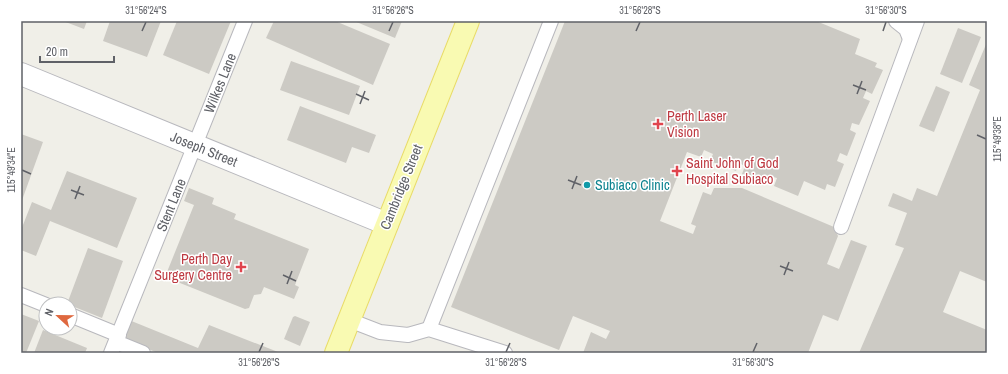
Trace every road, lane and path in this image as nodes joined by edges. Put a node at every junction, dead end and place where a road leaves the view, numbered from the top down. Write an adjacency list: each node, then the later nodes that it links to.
1 (245, 21): 8 (lane, Wilkes Lane)
2 (468, 21): 9 (main road, Cambridge Street)
3 (551, 21): 15 (lane)
4 (896, 21): 6 (lane)
5 (917, 21): 6 (lane)
6 (910, 39): 10 (lane)
7 (21, 74): 8 (street, Joseph Street)
8 (195, 145): 9 (street, Joseph Street); 16 (lane, Stent Lane)
9 (386, 224): 14 (main road, Cambridge Street)
10 (841, 226)
11 (21, 295): 12 (lane)
12 (38, 302)
13 (78, 320): 16 (lane)
14 (349, 320): 15 (lane); 18 (main road, Cambridge Street)
15 (429, 329): 19 (lane)
16 (115, 343): 17 (lane)
17 (143, 353)
18 (336, 353)
19 (505, 353)

